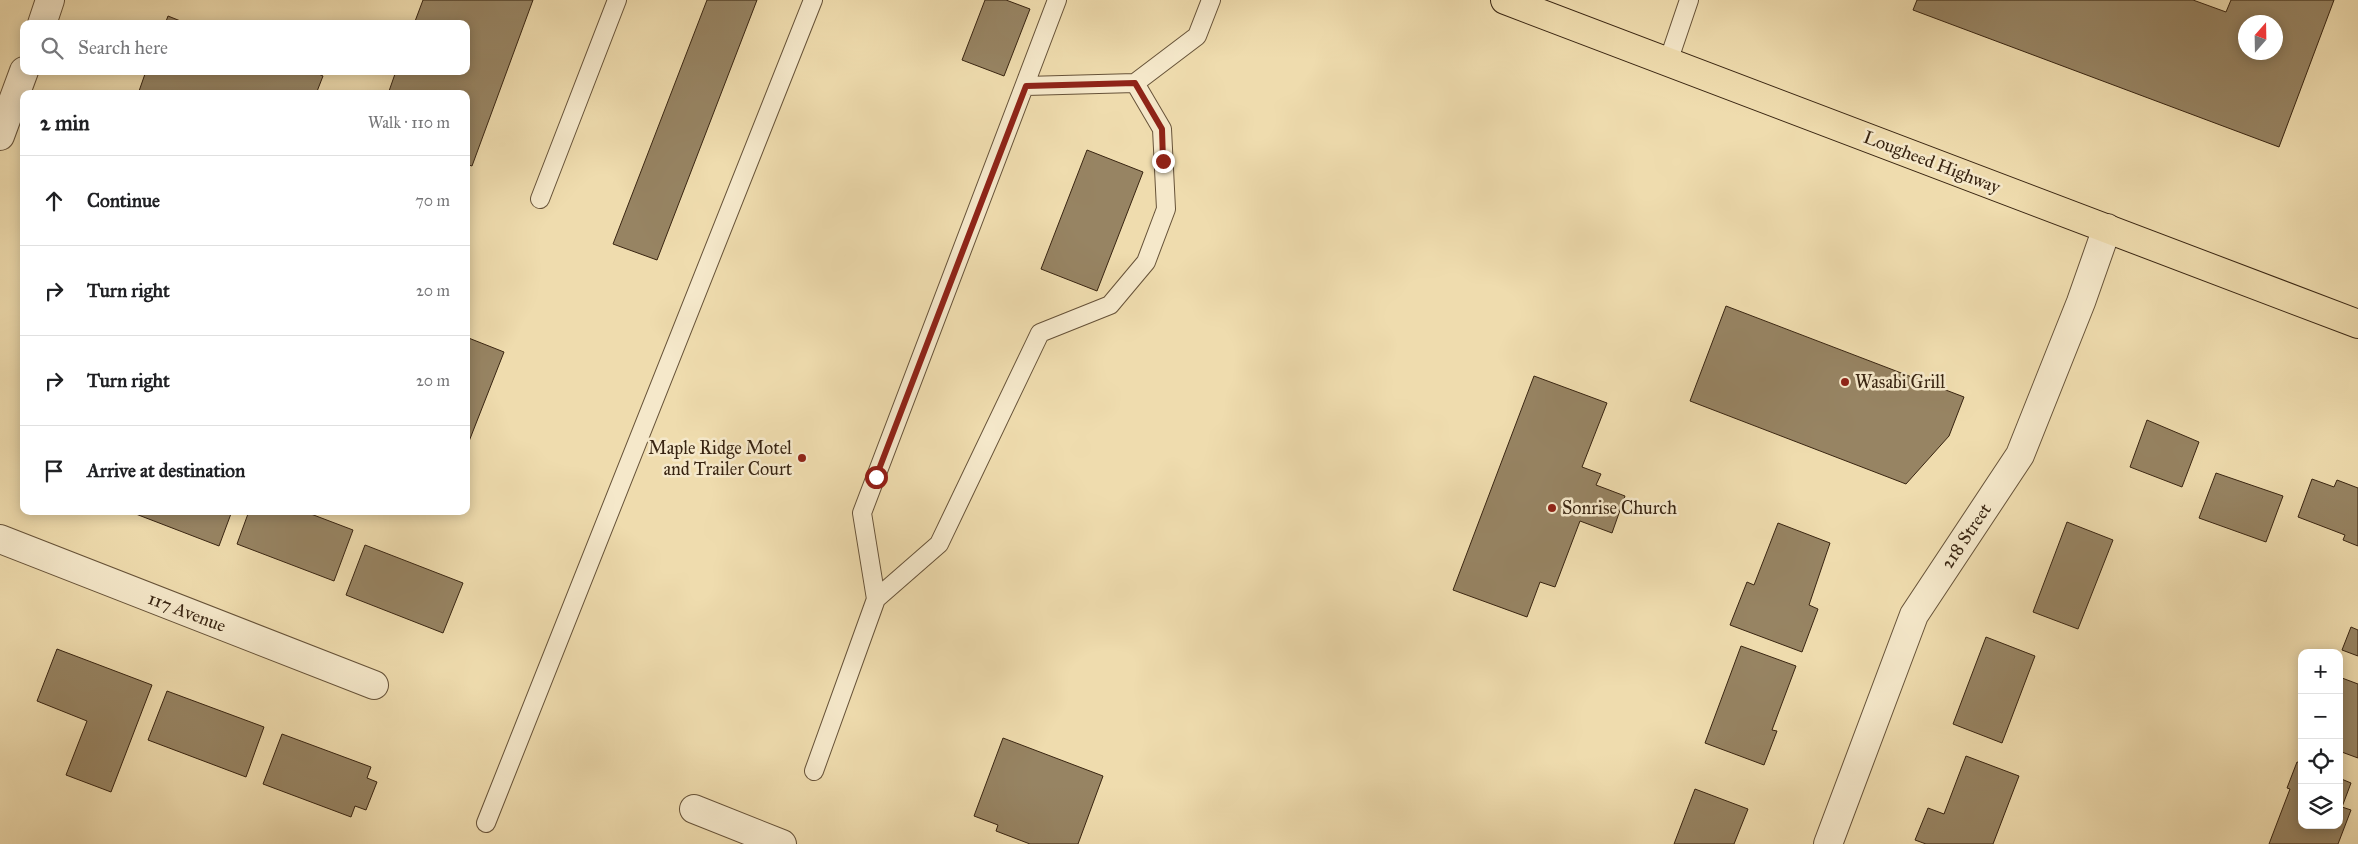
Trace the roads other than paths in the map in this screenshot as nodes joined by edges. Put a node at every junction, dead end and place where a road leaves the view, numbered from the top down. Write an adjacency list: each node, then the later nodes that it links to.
1 (617, 0): 12 (lane)
2 (813, 0): 20 (lane)
3 (1057, 0): 10 (lane)
4 (1211, 0): 9 (lane)
5 (1505, 0): 7 (highway, Lougheed Highway)
6 (1689, 0): 7 (lane)
7 (1668, 62): 13 (highway, Lougheed Highway)
8 (23, 75): 11 (street)
9 (1135, 83): 10 (lane); 16 (lane)
10 (1026, 86): 16 (lane)
11 (0, 136)
12 (540, 199)
13 (2107, 228): 14 (highway, Lougheed Highway); 22 (street, 218 Street)
14 (2358, 324)
15 (0, 539): 17 (street, 117 Avenue)
16 (876, 599): 18 (lane)
17 (374, 685)
18 (814, 771)
19 (694, 808): 21 (street)
20 (486, 823)
21 (782, 844)
22 (1828, 844)

